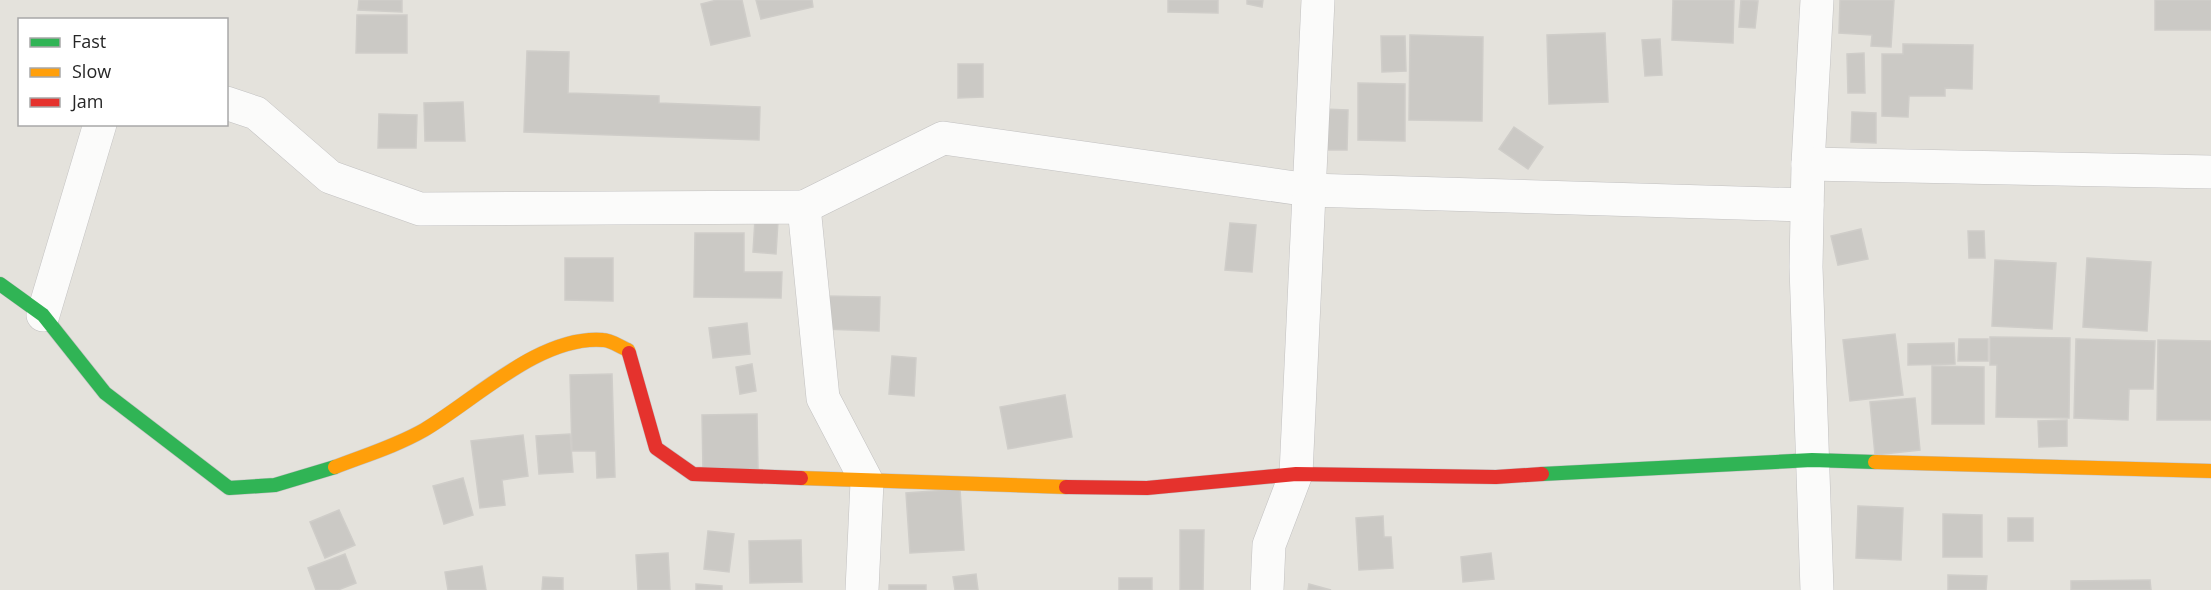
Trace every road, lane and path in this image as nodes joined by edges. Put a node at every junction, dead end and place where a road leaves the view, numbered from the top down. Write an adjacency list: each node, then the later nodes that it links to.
1 (1318, 0): 7 (street)
2 (1817, 0): 5 (street)
3 (228, 104): 9 (street)
4 (99, 126): 11 (street)
5 (1808, 165): 6 (street); 8 (street)
6 (2211, 172)
7 (1309, 190): 8 (street); 9 (street); 14 (street)
8 (1807, 205): 12 (street)
9 (804, 207): 15 (street)
10 (0, 284): 11 (street)
11 (43, 315): 15 (street)
12 (1812, 460): 13 (street); 14 (street); 18 (street)
13 (2211, 471)
14 (1296, 474): 15 (street); 17 (street)
15 (867, 482): 16 (street)
16 (862, 590)
17 (1267, 590)
18 (1817, 590)

